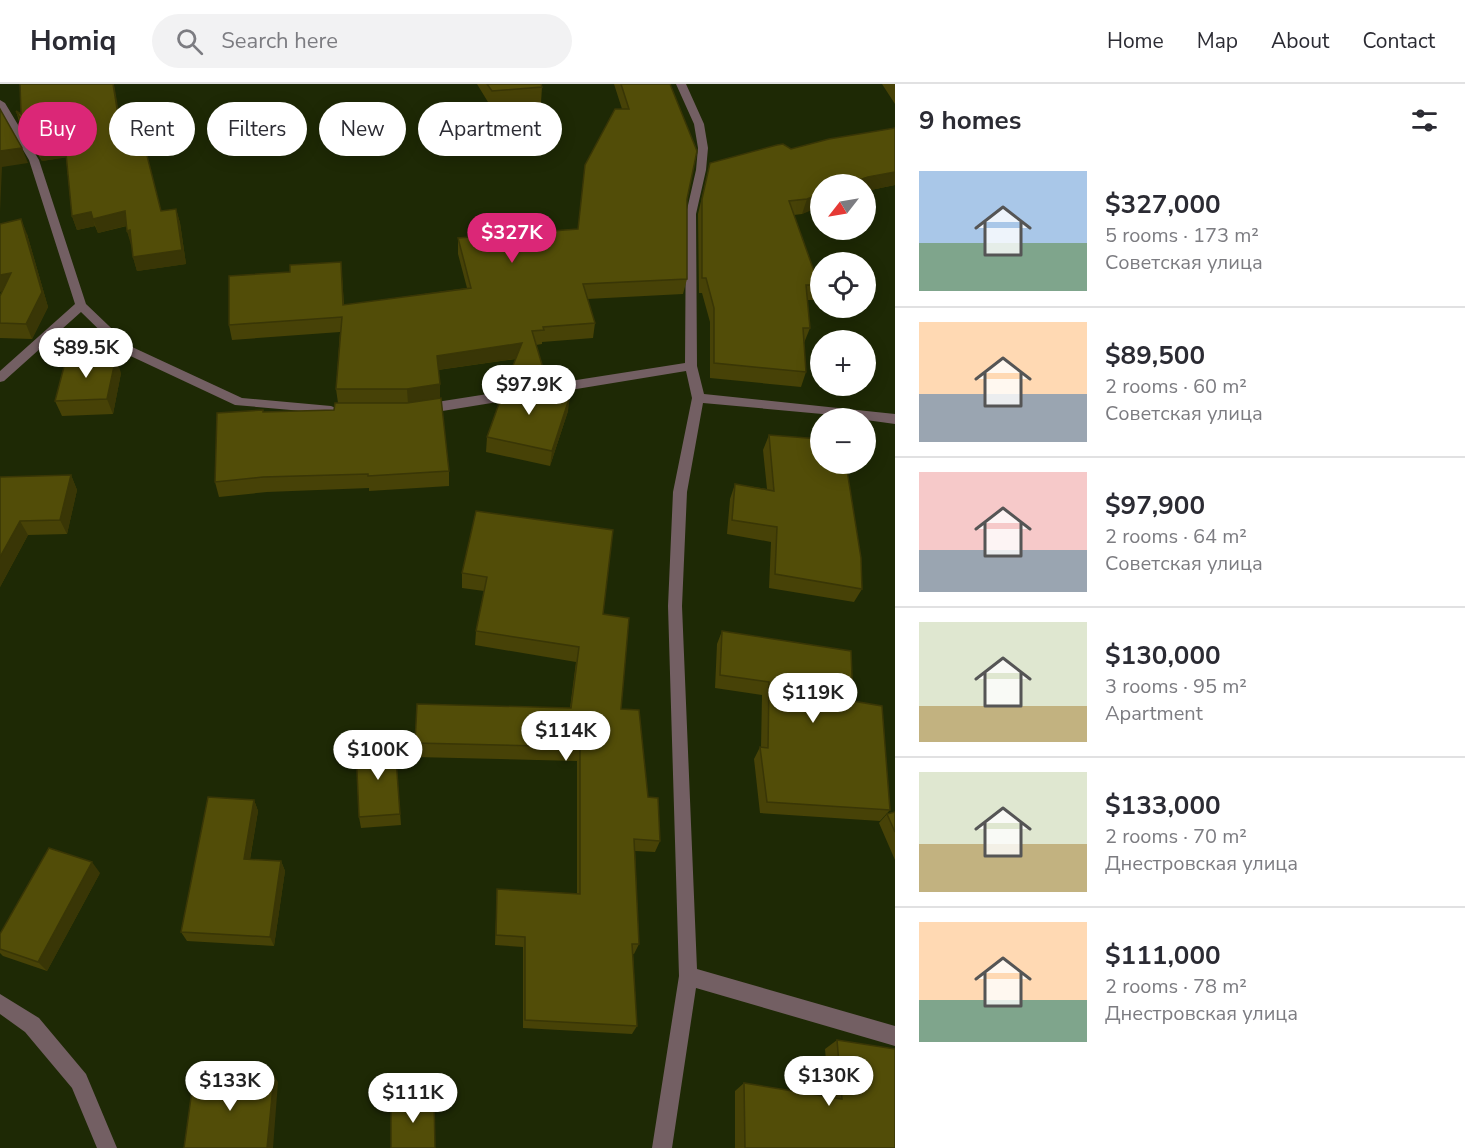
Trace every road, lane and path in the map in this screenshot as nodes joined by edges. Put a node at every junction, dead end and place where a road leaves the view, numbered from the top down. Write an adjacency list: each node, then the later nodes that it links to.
1 (681, 84): 4 (street)
2 (0, 103): 3 (street)
3 (81, 305): 5 (street); 7 (street)
4 (691, 366): 6 (street); 8 (street)
5 (0, 378)
6 (698, 398): 9 (street); 10 (street)
7 (339, 411)
8 (408, 411)
9 (895, 419)
10 (688, 976): 12 (street); 14 (street)
11 (0, 1003): 13 (street)
12 (895, 1036)
13 (107, 1148)
14 (662, 1148)

